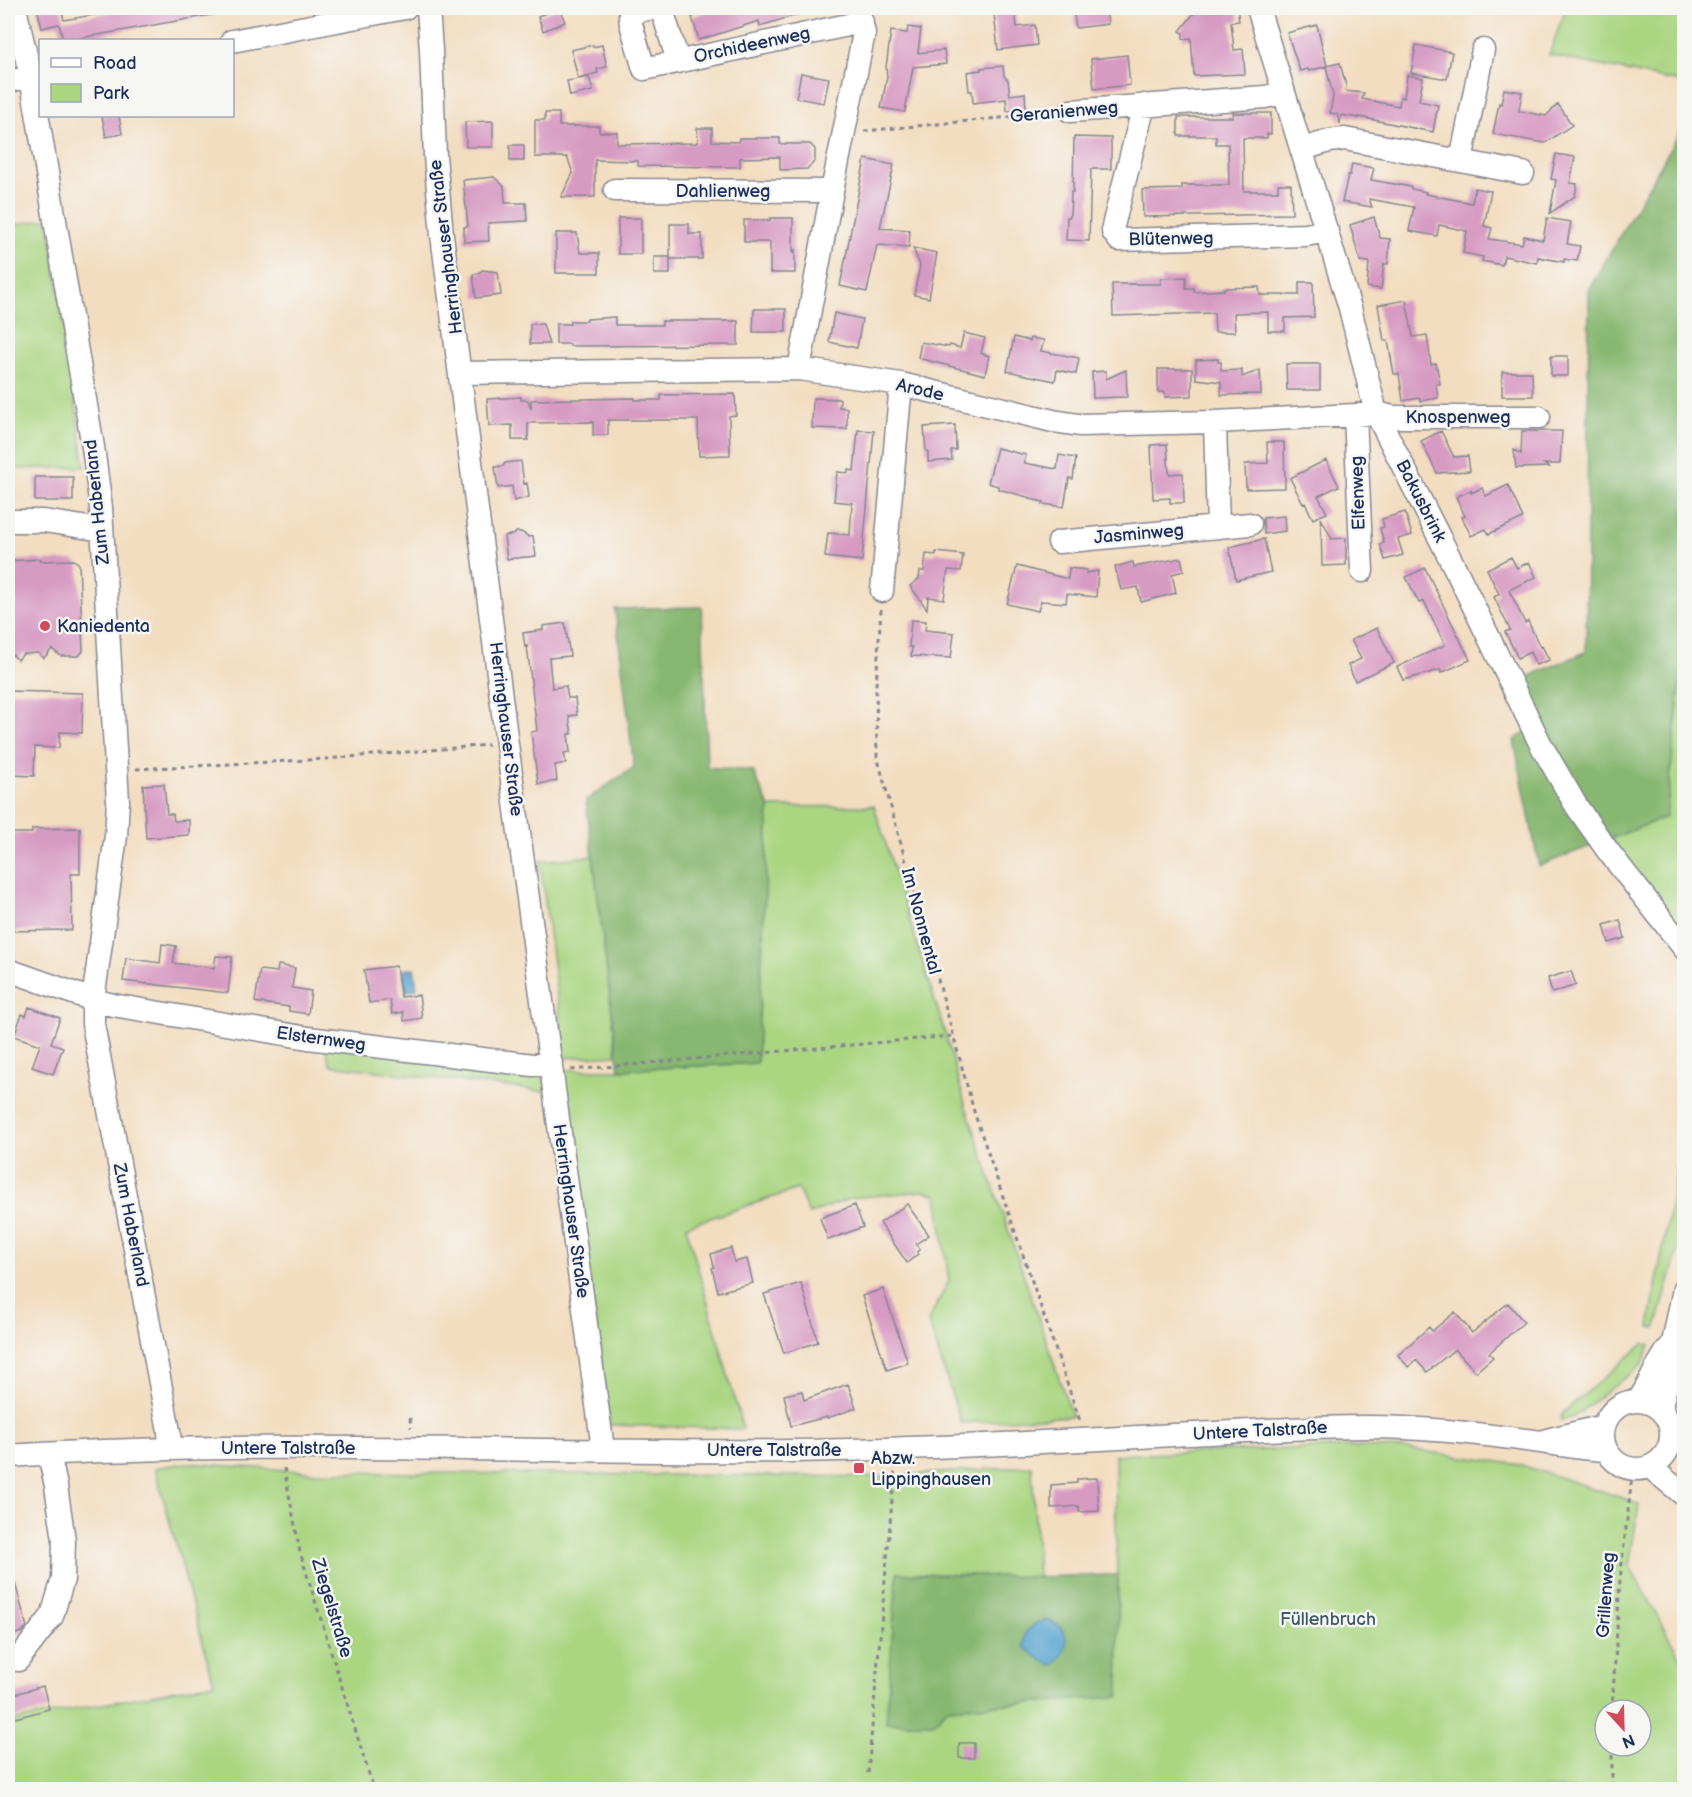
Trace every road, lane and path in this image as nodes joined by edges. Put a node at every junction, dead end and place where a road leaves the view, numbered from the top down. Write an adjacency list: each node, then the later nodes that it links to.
1 (15, 8): 11 (street, Zum Haberland)
2 (405, 8): 8 (street)
3 (428, 8): 26 (street, Herringhauser Straße)
4 (651, 8): 10 (street, Orchideenweg)
5 (656, 8): 10 (street, Orchideenweg)
6 (1258, 8): 13 (street, Bakusbrink)
7 (860, 15): 10 (street, Orchideenweg); 18 (street)
8 (234, 41)
9 (1483, 50): 20 (street)
10 (678, 61)
11 (36, 76): 12 (street); 14 (street, Zum Haberland)
12 (8, 81)
13 (1284, 93): 15 (street, Geranienweg); 19 (street, Bakusbrink)
14 (39, 96)
15 (1144, 105): 16 (street, Geranienweg); 24 (street, Blütenweg)
16 (1070, 111): 18 (path, Geranienweg)
17 (42, 117): 34 (street, Zum Haberland)
18 (845, 129): 23 (street)
19 (1303, 149): 20 (street); 24 (street, Bakusbrink)
20 (1461, 161): 21 (street)
21 (1523, 173)
22 (615, 190): 23 (street, Dahlienweg)
23 (832, 191): 25 (street)
24 (1328, 231): 28 (street, Bakusbrink)
25 (799, 369): 26 (street, Arode); 27 (street, Arode)
26 (461, 373): 38 (street, Herringhauser Straße)
27 (900, 384): 30 (street, Arode); 37 (street)
28 (1366, 414): 29 (street, Knospenweg); 30 (street, Arode); 36 (street, Elfenweg); 40 (street, Bakusbrink)
29 (1539, 417)
30 (1215, 422): 33 (street)
31 (8, 521): 34 (street)
32 (1250, 524): 33 (street, Jasminweg)
33 (1218, 527): 35 (street, Jasminweg)
34 (102, 530): 39 (street, Zum Haberland)
35 (1059, 542)
36 (1362, 571)
37 (882, 591): 43 (path, Im Nonnental)
38 (507, 744): 39 (path); 44 (street, Herringhauser Straße)
39 (116, 770): 42 (street, Zum Haberland)
40 (1684, 948)
41 (8, 970): 42 (street)
42 (93, 1000): 44 (street, Elsternweg); 53 (street, Zum Haberland)
43 (952, 1036): 44 (path); 50 (path, Im Nonnental)
44 (550, 1063): 54 (street, Herringhauser Straße)
45 (1684, 1289): 46 (street)
46 (1673, 1343): 47 (street); 48 (street)
47 (1638, 1401): 48 (street); 49 (street)
48 (1662, 1411): 59 (street)
49 (1604, 1426): 51 (street, Untere Talstraße); 56 (street)
50 (1085, 1440): 51 (street, Untere Talstraße); 55 (street, Untere Talstraße)
51 (1540, 1442): 56 (street, Untere Talstraße)
52 (280, 1448): 53 (street, Untere Talstraße); 54 (street, Untere Talstraße); 67 (path, Ziegelstraße)
53 (170, 1449): 57 (street, Untere Talstraße)
54 (603, 1449): 55 (street, Untere Talstraße)
55 (900, 1449): 66 (path)
56 (1605, 1450): 59 (street)
57 (49, 1454): 58 (street, Untere Talstraße); 63 (street)
58 (8, 1456)
59 (1658, 1460): 60 (street); 62 (street)
60 (1684, 1481)
61 (1630, 1482): 64 (path, Grillenweg)
62 (1684, 1495)
63 (18, 1660)
64 (1613, 1698)
65 (1612, 1758): 68 (path)
66 (868, 1773)
67 (374, 1790)
68 (1612, 1790)

